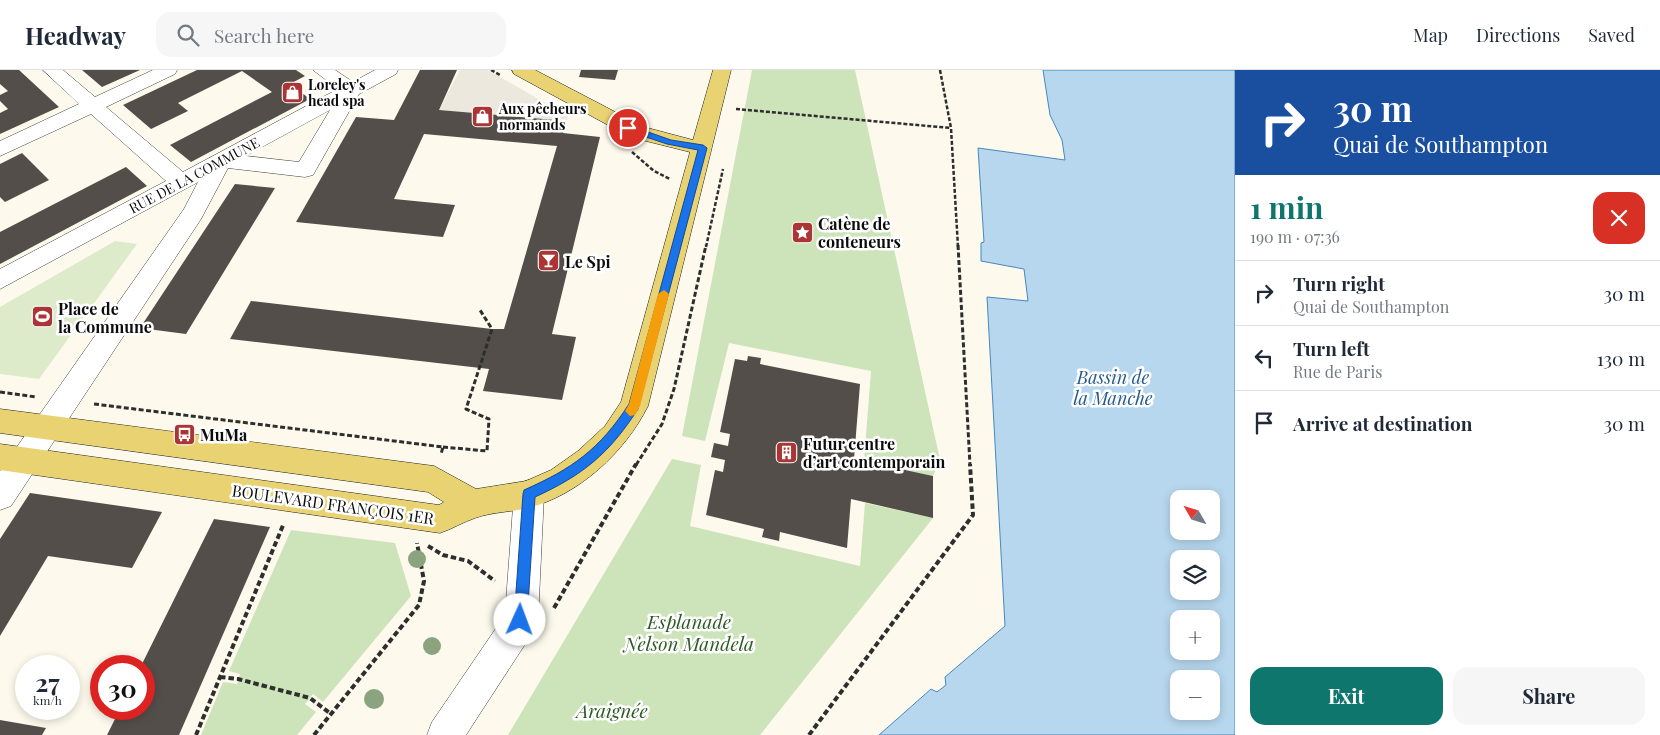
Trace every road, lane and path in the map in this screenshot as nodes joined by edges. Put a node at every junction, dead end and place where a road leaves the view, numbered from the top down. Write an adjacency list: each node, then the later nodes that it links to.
1 (52, 70): 9 (street)
2 (168, 70): 9 (street)
3 (322, 70): 8 (street)
4 (389, 70): 8 (street, RUE DE LA COMMUNE)
5 (521, 70): 13 (main road)
6 (722, 70): 10 (main road)
7 (940, 70): 11 (path)
8 (352, 90): 14 (street, RUE DE LA COMMUNE); 14 (street)
9 (92, 105): 12 (street); 15 (street)
10 (712, 107): 11 (path); 13 (main road)
11 (951, 128): 35 (path)
12 (0, 148)
13 (703, 148): 25 (main road)
14 (221, 160): 15 (street, RUE DE LA COMMUNE); 19 (street)
15 (181, 182): 16 (street, RUE DE LA COMMUNE)
16 (0, 280)
17 (480, 310): 22 (path)
18 (0, 392): 19 (path)
19 (66, 400): 21 (street); 22 (path)
20 (0, 421): 21 (main road, BOULEVARD FRANÇOIS 1ER)
21 (48, 427): 24 (street); 28 (main road, BOULEVARD FRANÇOIS 1ER)
22 (443, 447): 23 (path)
23 (440, 455)
24 (12, 459): 26 (street); 27 (main road, BOULEVARD FRANÇOIS 1ER)
25 (529, 494): 28 (main road); 29 (street)
26 (0, 496)
27 (294, 500): 28 (main road, BOULEVARD FRANÇOIS 1ER); 30 (path)
28 (473, 504)
29 (521, 600): 31 (path); 34 (street)
30 (220, 676): 31 (path); 32 (path)
31 (331, 714): 33 (path)
32 (196, 735)
33 (314, 735)
34 (445, 735)
35 (809, 735)

